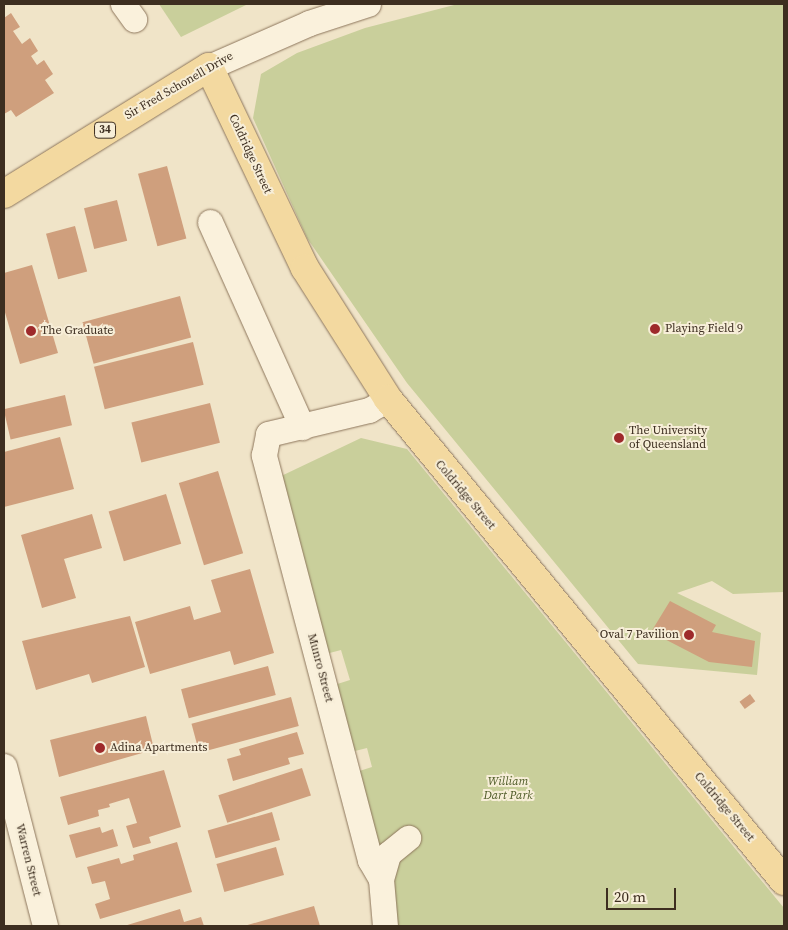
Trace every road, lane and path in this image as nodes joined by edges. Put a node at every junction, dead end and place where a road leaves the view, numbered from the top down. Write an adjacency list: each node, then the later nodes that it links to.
1 (368, 4): 2 (street, Sir Fred Schonell Drive)
2 (209, 67): 3 (main road, Sir Fred Schonell Drive / 34); 5 (main road, Coldridge Street)
3 (4, 194)
4 (210, 222): 6 (street)
5 (388, 399): 6 (street); 10 (main road, Coldridge Street)
6 (302, 427): 9 (street, Munro Street)
7 (4, 766): 11 (street, Warren Street)
8 (408, 838): 9 (street, Munro Street)
9 (381, 879): 12 (street, Munro Street)
10 (784, 881)
11 (45, 926)
12 (385, 926)

